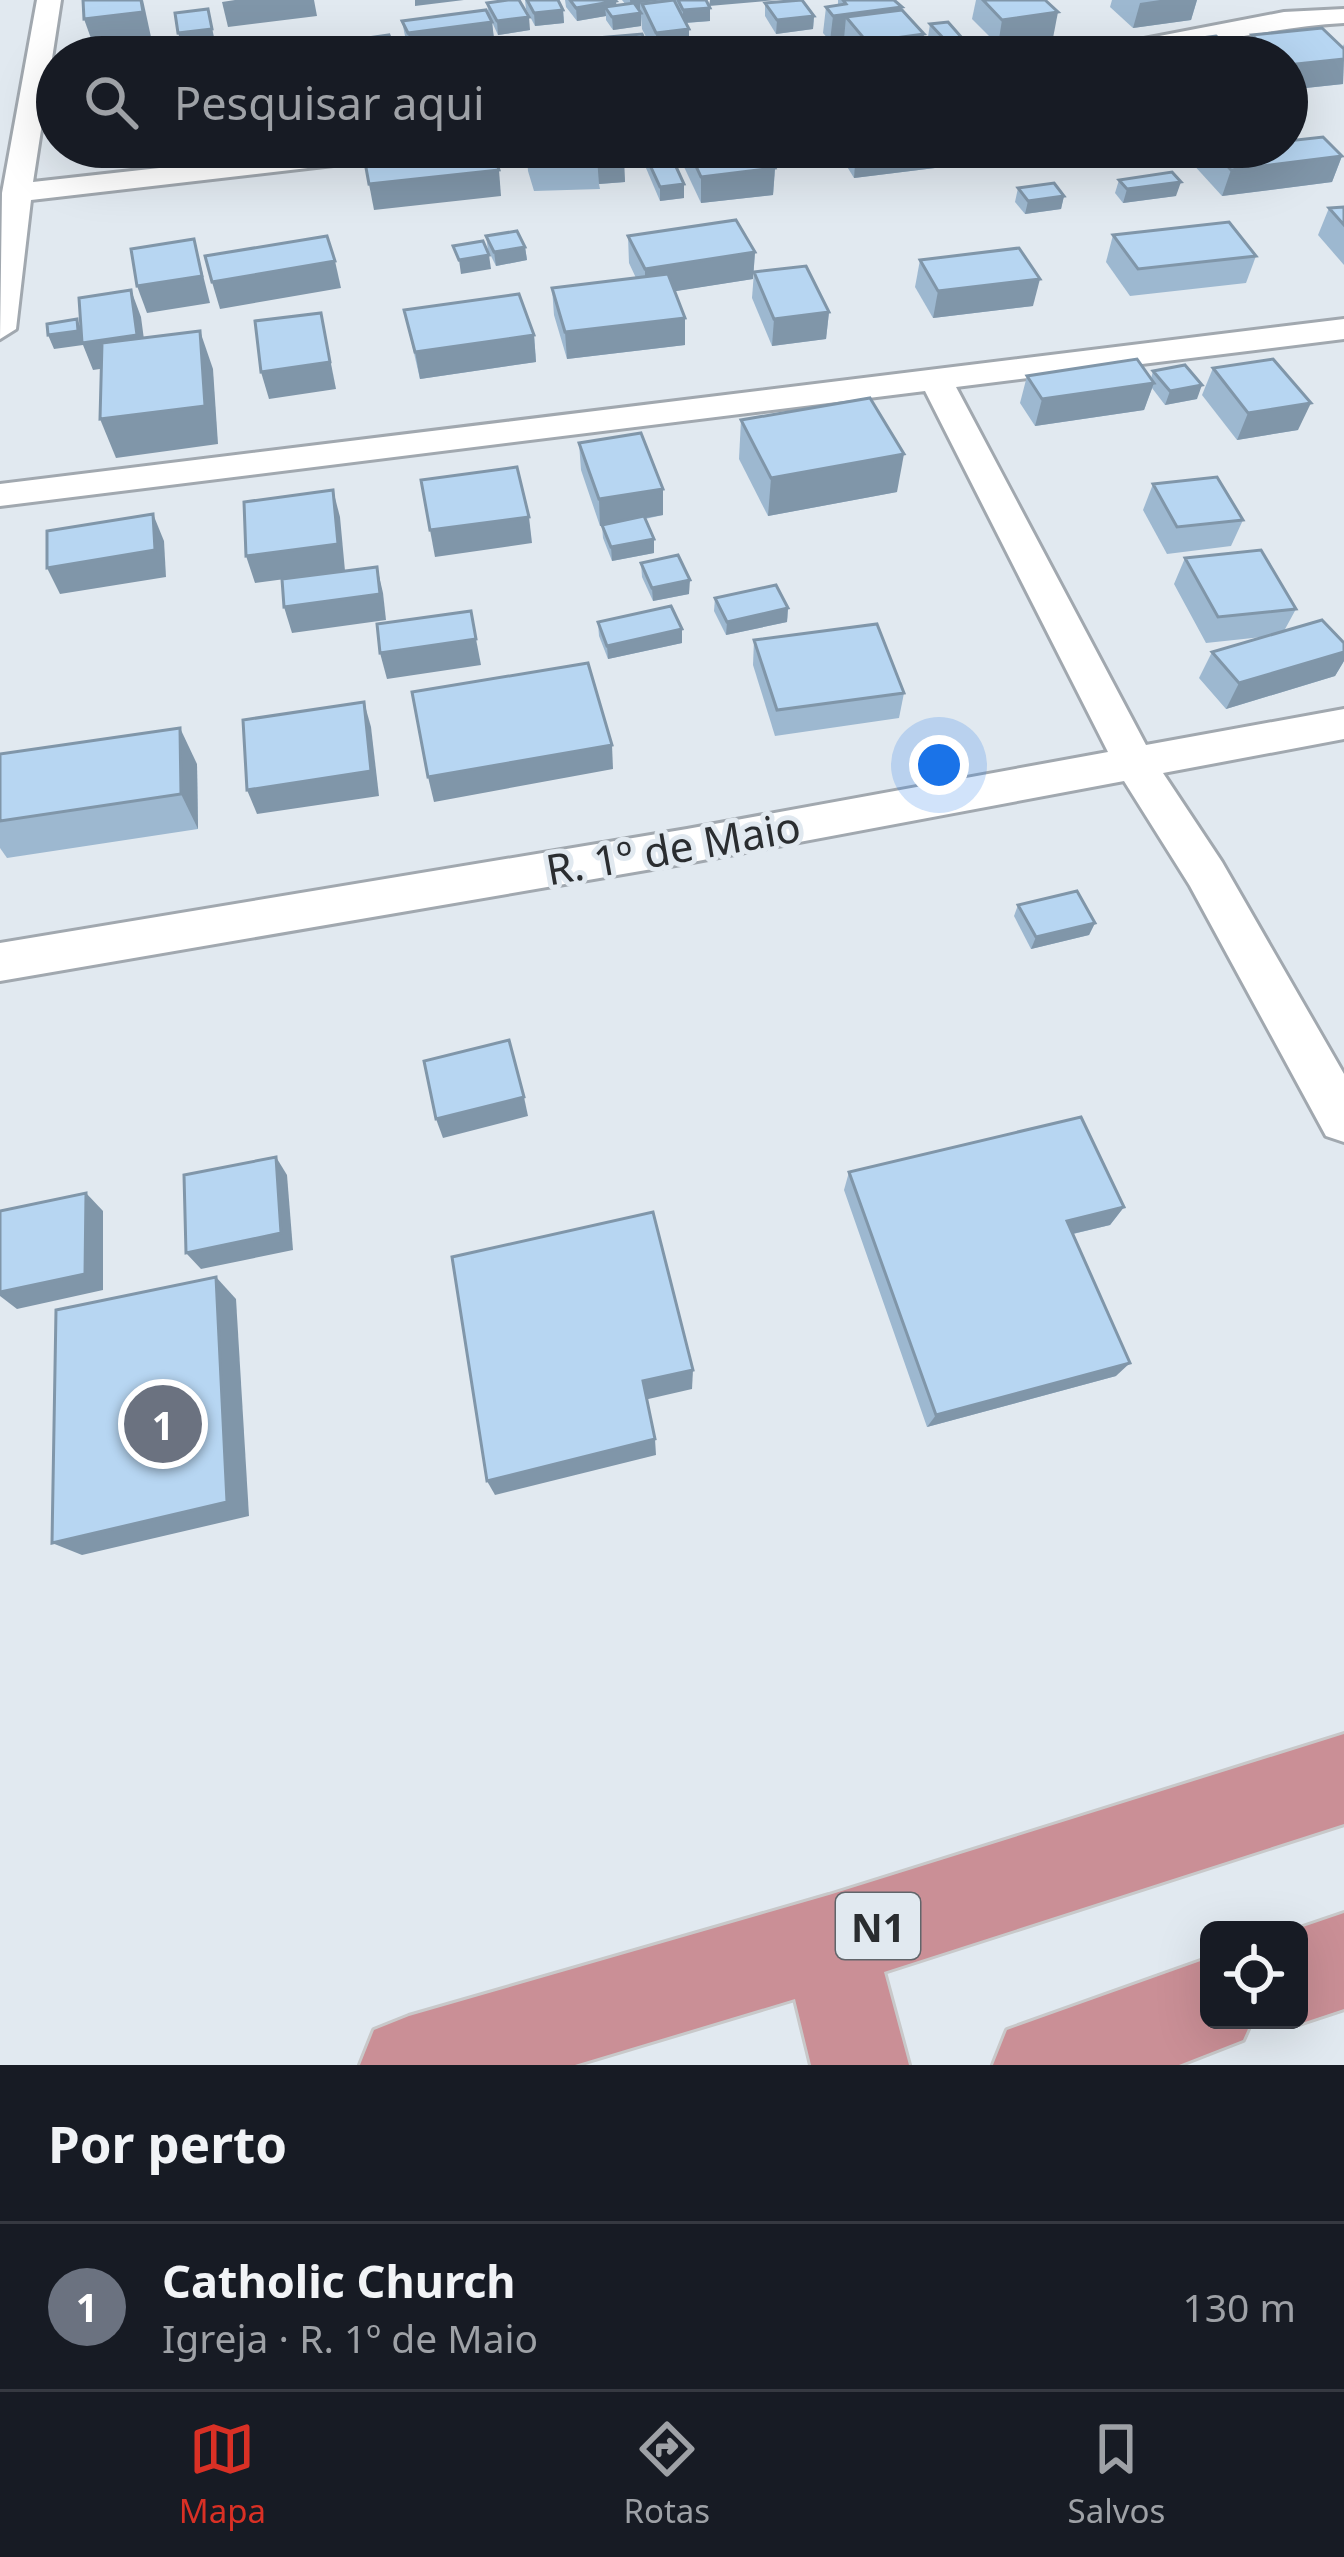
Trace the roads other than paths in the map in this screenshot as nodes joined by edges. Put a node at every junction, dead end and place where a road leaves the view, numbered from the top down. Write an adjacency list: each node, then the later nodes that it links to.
1 (1344, 16): 2 (street)
2 (1198, 36)
3 (36, 95): 5 (street)
4 (236, 168): 5 (street)
5 (16, 193): 7 (street)
6 (1344, 328): 8 (street)
7 (0, 329)
8 (935, 379): 9 (street); 11 (street)
9 (0, 495)
10 (1344, 724): 11 (street, R. 1º de Maio)
11 (1134, 762): 12 (street, R. 1º de Maio); 13 (street)
12 (0, 962)
13 (1344, 1120)
14 (1344, 1779): 15 (highway, N1)
15 (829, 1942): 19 (highway, N1); 20 (highway)
16 (1344, 1961): 17 (highway)
17 (1308, 1973)
18 (1200, 2009): 21 (highway)
19 (409, 2065)
20 (860, 2065)
21 (1042, 2065)

